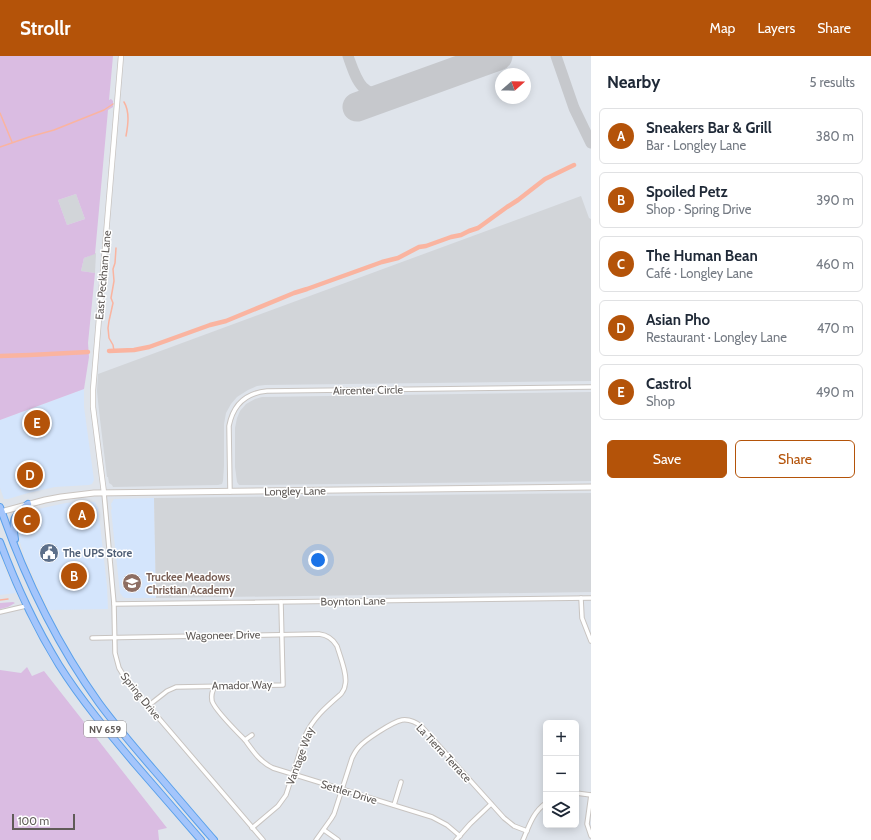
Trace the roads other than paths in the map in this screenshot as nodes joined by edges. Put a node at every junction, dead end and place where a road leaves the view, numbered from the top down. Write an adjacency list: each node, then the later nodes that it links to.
1 (121, 56): 5 (street, East Peckham Lane)
2 (591, 387): 4 (street, Aircenter Circle)
3 (591, 487): 4 (main road, Longley Lane)
4 (230, 492): 5 (main road, Longley Lane)
5 (104, 493): 6 (main road, Longley Lane); 15 (street, Spring Drive)
6 (28, 504): 7 (main road, Longley Lane); 11 (main road)
7 (0, 511): 11 (main road, NV 659)
8 (0, 542): 10 (main road, NV 659)
9 (0, 547): 10 (main road)
10 (5, 556): 16 (main road, NV 659)
11 (18, 556): 41 (main road, NV 659)
12 (581, 598): 13 (street, Boynton Lane); 14 (street, Boynton Lane); 22 (street)
13 (591, 598)
14 (281, 602): 15 (street, Boynton Lane); 18 (street, Amador Way)
15 (114, 604): 19 (street, Spring Drive)
16 (26, 606): 17 (street); 40 (main road, NV 659)
17 (0, 612)
18 (282, 634): 19 (street, Wagoneer Drive); 21 (street, Wagoneer Drive); 23 (street, Amador Way)
19 (115, 637): 20 (street, Wagoneer Drive); 24 (street, Spring Drive)
20 (92, 638)
21 (331, 638): 27 (street, Vantage Way)
22 (591, 641)
23 (215, 686): 24 (street, Amador Way); 26 (street, Settler Drive)
24 (148, 706): 35 (street, Spring Drive)
25 (252, 735): 26 (street)
26 (245, 740): 27 (street, Settler Drive)
27 (293, 774): 29 (street, Settler Drive); 35 (street, Vantage Way)
28 (401, 782): 33 (street)
29 (342, 789): 32 (street, La Tierra Terrace); 33 (street, Settler Drive); 36 (street, La Tierra Terrace)
30 (579, 793): 31 (street)
31 (591, 795): 39 (street)
32 (491, 804): 37 (street, La Tierra Terrace); 38 (street)
33 (394, 805): 38 (street, Settler Drive)
34 (543, 806): 37 (street)
35 (252, 828): 42 (street, Spring Drive)
36 (324, 830): 43 (street, La Tierra Terrace); 44 (street)
37 (527, 831): 46 (street)
38 (460, 836): 45 (street)
39 (591, 836)
40 (200, 840)
41 (214, 840)
42 (263, 840)
43 (316, 840)
44 (338, 840)
45 (456, 840)
46 (523, 840)

